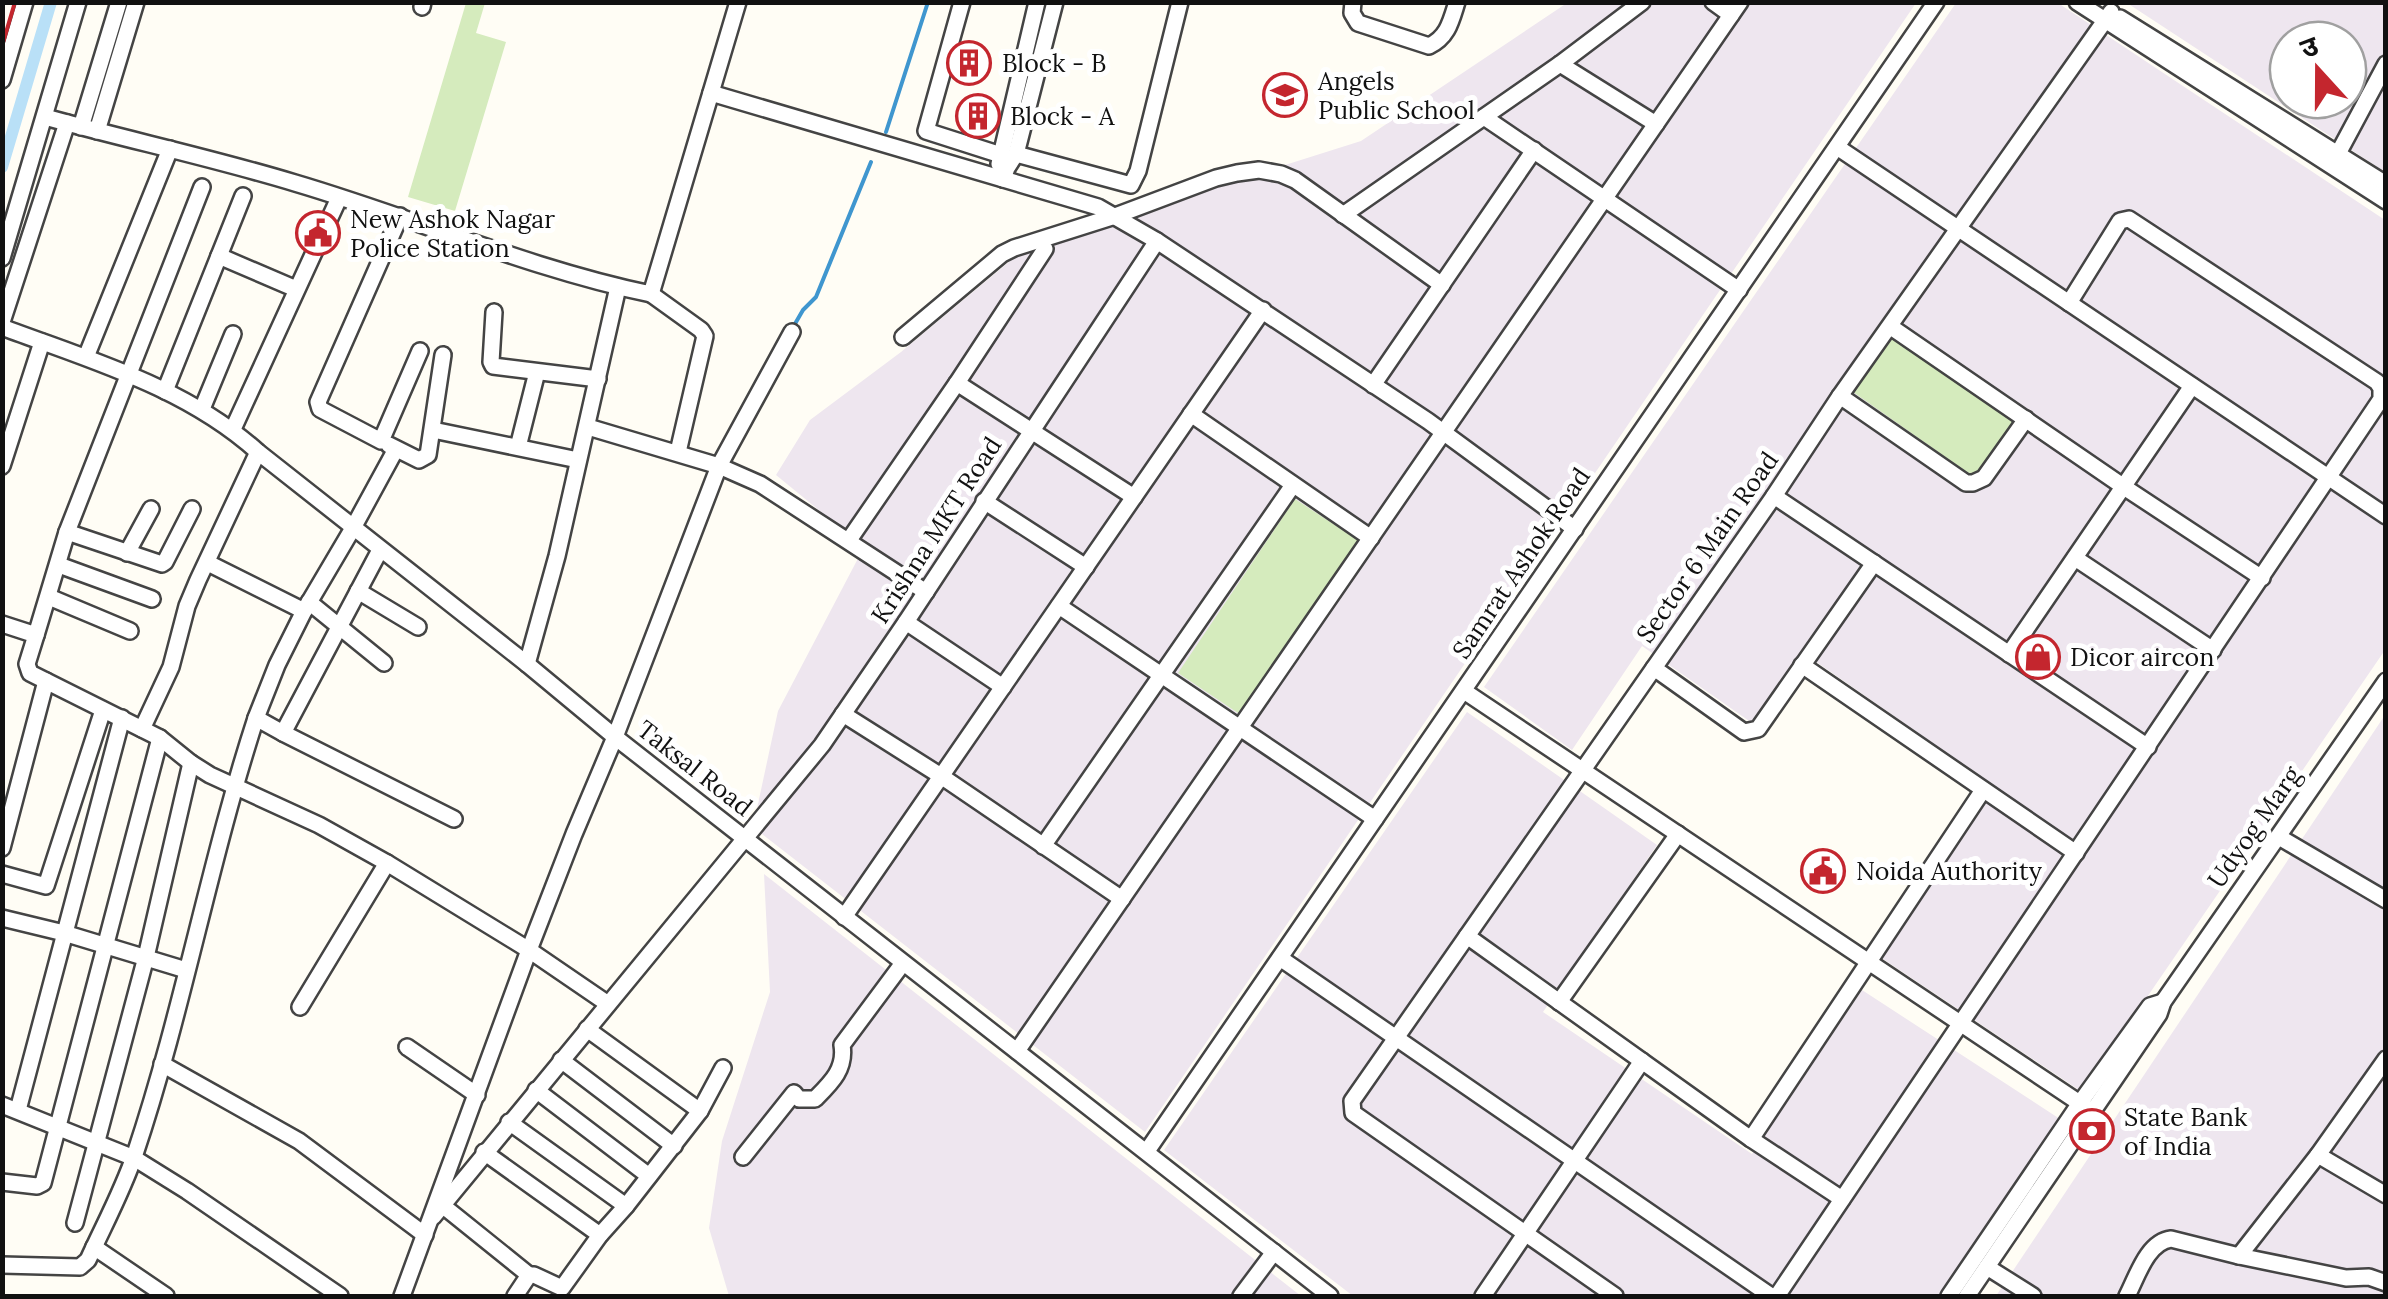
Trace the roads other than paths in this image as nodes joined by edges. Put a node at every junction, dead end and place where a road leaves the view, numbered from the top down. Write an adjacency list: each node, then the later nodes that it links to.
1 (25, 2): 20 (street)
2 (78, 2): 23 (street)
3 (119, 2): 25 (street)
4 (136, 2): 25 (street)
5 (738, 2): 21 (street)
6 (962, 2): 29 (street)
7 (1037, 2): 29 (street)
8 (1055, 2): 29 (street)
9 (1180, 2): 29 (street)
10 (1353, 2): 11 (street)
11 (1457, 2)
12 (1642, 2): 18 (street)
13 (1713, 2): 16 (street)
14 (1936, 2): 26 (street, Samrat Ashok Road)
15 (2078, 2): 17 (street)
16 (1736, 9): 24 (street)
17 (2104, 12): 30 (street); 41 (street, Sector 6 Main Road)
18 (1560, 64): 22 (street); 24 (street)
19 (2386, 64): 30 (street)
20 (2, 80)
21 (712, 93): 31 (street); 50 (street)
22 (1484, 116): 28 (street); 38 (street)
23 (45, 117): 25 (street); 45 (street)
24 (1656, 124): 36 (street)
25 (82, 127): 27 (street); 54 (street)
26 (1837, 146): 41 (street); 49 (street, Samrat Ashok Road)
27 (170, 149): 35 (street); 62 (street)
28 (1534, 150): 36 (street); 46 (street)
29 (1008, 154): 31 (street)
30 (2334, 161): 32 (street); 37 (street)
31 (999, 178): 40 (street)
32 (2386, 184)
33 (202, 187): 64 (street)
34 (243, 196): 44 (street)
35 (339, 198): 39 (street); 48 (street)
36 (1605, 198): 49 (street); 78 (street)
37 (2386, 201)
38 (1343, 214): 40 (street); 46 (street)
39 (400, 216): 47 (street); 79 (street)
40 (1115, 216): 42 (street); 58 (street)
41 (1960, 229): 51 (street); 55 (street, Sector 6 Main Road)
42 (1157, 241): 52 (street); 77 (street, Krishna MKT Road)
43 (1045, 249): 66 (street)
44 (219, 256): 48 (street); 69 (street)
45 (2, 258)
46 (1442, 285): 67 (street)
47 (618, 287): 50 (street); 65 (street)
48 (296, 289): 75 (street)
49 (1739, 290): 96 (street, Samrat Ashok Road)
50 (652, 294): 82 (street)
51 (2069, 303): 68 (street); 86 (street)
52 (1263, 310): 67 (street); 72 (street)
53 (494, 312): 63 (street)
54 (2, 324): 59 (street, Taksal Road)
55 (1891, 326): 70 (street, Sector 6 Main Road); 73 (street)
56 (792, 332): 85 (street)
57 (232, 334): 71 (street)
58 (903, 337)
59 (42, 342): 62 (street, Taksal Road); 84 (street)
60 (420, 350): 79 (street)
61 (443, 355): 76 (street)
62 (86, 358): 64 (street, Taksal Road)
63 (537, 372): 65 (street); 80 (street)
64 (128, 374): 69 (street, Taksal Road); 97 (street)
65 (598, 379): 74 (street)
66 (958, 383): 77 (street); 99 (street)
67 (1374, 385): 78 (street)
68 (2192, 386): 86 (street); 88 (street)
69 (166, 391): 71 (street, Taksal Road)
70 (1840, 396): 73 (street); 89 (street, Sector 6 Main Road)
71 (202, 409): 75 (street, Taksal Road)
72 (1192, 414): 87 (street); 90 (street)
73 (2026, 418): 88 (street)
74 (588, 427): 82 (street); 83 (street)
75 (233, 429): 81 (street, Taksal Road)
76 (433, 430): 79 (street); 80 (street)
77 (1031, 431): 90 (street); 91 (street, Krishna MKT Road)
78 (1444, 432): 96 (street); 98 (street)
79 (388, 445): 95 (street)
80 (518, 447): 83 (street)
81 (258, 452): 95 (street, Taksal Road); 103 (street)
82 (678, 452): 85 (street)
83 (578, 460): 123 (street)
84 (2, 466)
85 (720, 466): 99 (street); 138 (street)
86 (2330, 478): 94 (street); 107 (street)
87 (1293, 484): 98 (street); 126 (street)
88 (2124, 487): 102 (street); 107 (street)
89 (1774, 496): 104 (street); 125 (street, Sector 6 Main Road)
90 (1134, 497): 106 (street)
91 (984, 500): 106 (street); 109 (street, Krishna MKT Road)
92 (151, 509): 101 (street)
93 (192, 509): 101 (street)
94 (2386, 516)
95 (353, 528): 100 (street, Taksal Road); 112 (street)
96 (1574, 529): 130 (street, Samrat Ashok Road)
97 (67, 532): 101 (street); 105 (street)
98 (1371, 538): 135 (street)
99 (849, 540): 109 (street)
100 (380, 550): 108 (street); 123 (street, Taksal Road)
101 (128, 553)
102 (2075, 558): 120 (street); 121 (street)
103 (208, 563): 112 (street); 136 (street)
104 (1874, 564): 121 (street); 124 (street)
105 (58, 565): 110 (street); 111 (street)
106 (1086, 567): 113 (street)
107 (2262, 578): 120 (street)
108 (358, 591): 115 (street); 116 (street)
109 (926, 592): 114 (street, Krishna MKT Road)
110 (49, 597): 118 (street); 119 (street)
111 (152, 599)
112 (306, 606): 115 (street); 134 (street)
113 (1059, 606): 126 (street); 129 (street)
114 (906, 622): 129 (street); 132 (street, Krishna MKT Road)
115 (340, 626): 122 (street); 137 (street)
116 (418, 628)
117 (3, 629): 119 (street)
118 (130, 630)
119 (36, 635): 127 (street)
120 (2213, 650): 140 (street)
121 (2009, 654): 140 (street)
122 (384, 662)
123 (527, 664): 138 (street, Taksal Road)
124 (1802, 665): 125 (street); 145 (street)
125 (1654, 668): 142 (street, Sector 6 Main Road)
126 (1161, 675): 135 (street); 151 (street)
127 (46, 681): 131 (street); 152 (street)
128 (2386, 681): 149 (street, Udyog Marg)
129 (1003, 687): 143 (street)
130 (1464, 690): 142 (street); 146 (street, Samrat Ashok Road)
131 (103, 710): 133 (street); 155 (street)
132 (843, 714): 143 (street); 150 (street, Krishna MKT Road)
133 (122, 718): 136 (street); 160 (street)
134 (256, 718): 137 (street); 144 (street)
135 (1240, 727): 146 (street); 156 (street)
136 (142, 729): 139 (street)
137 (283, 733): 147 (street)
138 (615, 737): 150 (street, Taksal Road); 163 (street)
139 (160, 738): 141 (street); 162 (street)
140 (2148, 747): 153 (street)
141 (191, 764): 144 (street); 164 (street)
142 (1582, 770): 148 (street); 161 (street, Sector 6 Main Road)
143 (941, 776): 151 (street); 158 (street)
144 (234, 785): 154 (street); 168 (street)
145 (1983, 790): 153 (street); 166 (street)
146 (1375, 819): 165 (street, Samrat Ashok Road)
147 (454, 820)
148 (1678, 834): 166 (street); 169 (street)
149 (2279, 837): 157 (street); 184 (street, Udyog Marg)
150 (745, 839): 158 (street, Taksal Road); 170 (street, Krishna MKT Road)
151 (1043, 846): 156 (street)
152 (2, 848)
153 (2076, 853): 172 (street)
154 (387, 863): 163 (street); 171 (street)
155 (2, 874)
156 (1122, 900): 176 (street)
157 (2386, 900)
158 (844, 917): 167 (street, Taksal Road)
159 (2, 918): 160 (street)
160 (64, 933): 162 (street); 185 (street)
161 (1468, 936): 169 (street); 174 (street, Sector 6 Main Road)
162 (106, 945): 164 (street); 188 (street)
163 (529, 950): 170 (street); 183 (street)
164 (146, 957): 168 (street); 190 (street)
165 (1280, 958): 174 (street); 192 (street, Samrat Ashok Road)
166 (1868, 962): 172 (street); 189 (street)
167 (903, 963): 176 (street, Taksal Road); 195 (street)
168 (186, 970): 180 (street)
169 (1560, 1002): 179 (street)
170 (608, 1004): 173 (street, Krishna MKT Road)
171 (300, 1006)
172 (1961, 1024): 184 (street); 201 (street)
173 (587, 1029): 178 (street, Krishna MKT Road); 186 (street)
174 (1396, 1038): 197 (street); 205 (street, Sector 6 Main Road)
175 (407, 1047): 183 (street)
176 (1018, 1051): 192 (street, Taksal Road)
177 (2386, 1059): 194 (street)
178 (561, 1060): 182 (street, Krishna MKT Road); 191 (street)
179 (1642, 1061): 189 (street); 197 (street)
180 (162, 1064): 196 (street); 206 (street)
181 (722, 1068): 186 (street)
182 (536, 1090): 187 (street, Krishna MKT Road); 198 (street)
183 (477, 1095): 203 (street)
184 (2086, 1107): 212 (street, Udyog Marg); 224 (street, Udyog Marg)
185 (10, 1108): 188 (street)
186 (700, 1111): 191 (street)
187 (509, 1122): 193 (street, Krishna MKT Road); 202 (street)
188 (56, 1126): 190 (street); 199 (street)
189 (1751, 1138): 201 (street)
190 (97, 1142): 196 (street); 204 (street)
191 (674, 1146): 198 (street)
192 (1147, 1151): 209 (street, Taksal Road)
193 (484, 1152): 203 (street, Krishna MKT Road); 207 (street)
194 (2318, 1155): 200 (street); 210 (street)
195 (743, 1157)
196 (134, 1158): 208 (street); 216 (street)
197 (1574, 1161): 205 (street); 223 (street)
198 (649, 1176): 202 (street)
199 (2, 1182)
200 (2386, 1195)
201 (1842, 1199): 223 (street)
202 (626, 1206): 207 (street)
203 (437, 1211): 206 (street); 213 (street)
204 (76, 1223)
205 (1526, 1232): 221 (street); 222 (street)
206 (425, 1235): 217 (street)
207 (600, 1235): 213 (street)
208 (94, 1247): 211 (street); 215 (street)
209 (1274, 1252): 219 (street); 220 (street, Taksal Road)
210 (2239, 1256): 214 (street); 227 (street)
211 (2, 1265)
212 (1987, 1267): 225 (street, Udyog Marg); 226 (street)
213 (529, 1275): 218 (street)
214 (2386, 1283)
215 (166, 1296)
216 (340, 1296)
217 (402, 1296)
218 (514, 1296)
219 (1240, 1296)
220 (1330, 1296)
221 (1482, 1296)
222 (1616, 1296)
223 (1774, 1296)
224 (1950, 1296)
225 (1967, 1296)
226 (2034, 1296)
227 (2126, 1296)

